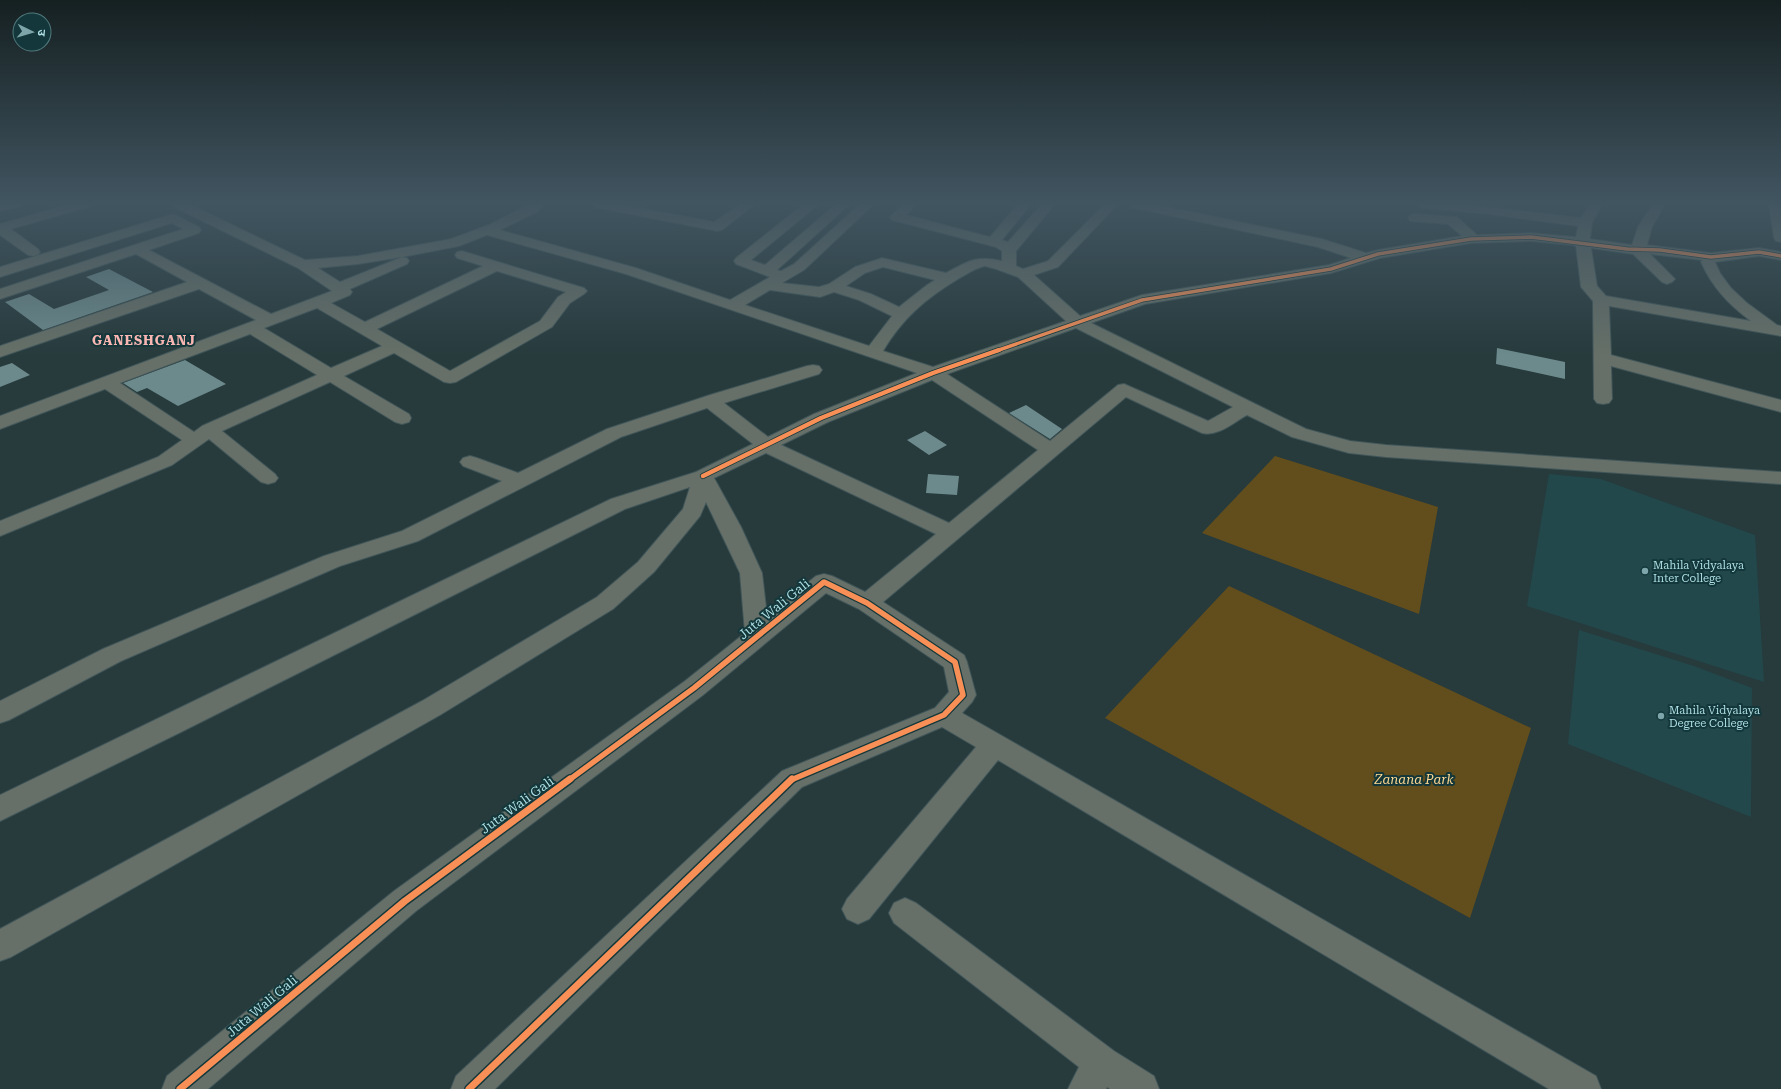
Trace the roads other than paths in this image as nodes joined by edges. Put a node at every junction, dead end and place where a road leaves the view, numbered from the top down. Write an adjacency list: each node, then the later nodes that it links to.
1 (24, 255): 23 (street)
2 (55, 255): 27 (street)
3 (119, 255): 35 (street)
4 (148, 255): 32 (street)
5 (282, 255): 24 (street)
6 (388, 255): 24 (street)
7 (406, 255): 34 (street)
8 (464, 255): 25 (street)
9 (575, 255): 38 (street)
10 (749, 255): 29 (street)
11 (791, 255): 29 (street)
12 (812, 255): 29 (street)
13 (1008, 255): 26 (street)
14 (1063, 255): 28 (street)
15 (1357, 255): 22 (street)
16 (1376, 255): 22 (street)
17 (1585, 255): 36 (street)
18 (1643, 255): 31 (street)
19 (1695, 255): 21 (street)
20 (1732, 255): 21 (street)
21 (1711, 257): 44 (street)
22 (1366, 258): 41 (street)
23 (0, 262)
24 (303, 265): 34 (street)
25 (495, 266): 43 (street); 45 (street)
26 (1009, 268): 28 (street); 30 (street)
27 (0, 272)
28 (1023, 274): 41 (street)
29 (767, 278): 33 (street); 38 (street)
30 (947, 278): 33 (street); 39 (street)
31 (1667, 279)
32 (200, 283): 40 (street); 46 (street)
33 (834, 287): 39 (street)
34 (339, 288): 37 (street)
35 (0, 294)
36 (1600, 300): 44 (street); 48 (street)
37 (318, 302): 40 (street); 43 (street)
38 (731, 306): 47 (street)
39 (902, 314): 47 (street)
40 (269, 320): 42 (street)
41 (1078, 323): 50 (street); 56 (street)
42 (250, 327): 51 (street); 52 (street)
43 (365, 329): 45 (street)
44 (1777, 330)
45 (395, 346): 51 (street)
46 (0, 352)
47 (874, 352): 50 (street)
48 (1602, 358): 53 (street); 55 (street)
49 (813, 370): 54 (street)
50 (933, 373): 60 (street); 61 (street)
51 (330, 375): 57 (street); 59 (street)
52 (106, 382): 58 (street); 59 (street)
53 (1604, 399)
54 (710, 401): 60 (street); 66 (street)
55 (1781, 406)
56 (1247, 407): 61 (street); 65 (street)
57 (402, 418)
58 (0, 423)
59 (202, 435): 64 (street); 67 (street)
60 (766, 445): 63 (street); 68 (street)
61 (1051, 450): 68 (street)
62 (470, 462): 66 (street)
63 (703, 476): 70 (street); 74 (street); 77 (street)
64 (268, 478)
65 (1781, 478)
66 (519, 481): 71 (street)
67 (0, 529)
68 (951, 533): 69 (street)
69 (867, 603): 70 (street, Juta Wali Gali); 72 (street, Juta Wali Gali)
70 (757, 636): 79 (street, Juta Wali Gali)
71 (0, 713)
72 (944, 715): 73 (street); 80 (street, Juta Wali Gali)
73 (994, 745): 75 (street); 82 (street)
74 (0, 808)
75 (858, 909)
76 (905, 913): 78 (street)
77 (0, 946)
78 (1094, 1076): 81 (street)
79 (180, 1089)
80 (469, 1089)
81 (1141, 1089)
82 (1584, 1089)

